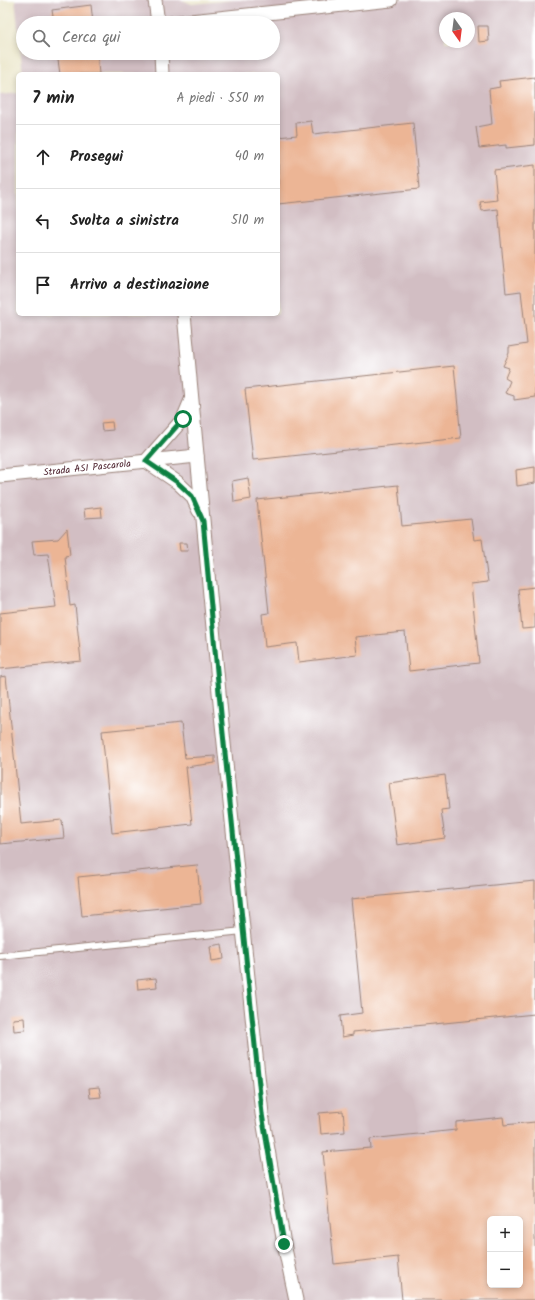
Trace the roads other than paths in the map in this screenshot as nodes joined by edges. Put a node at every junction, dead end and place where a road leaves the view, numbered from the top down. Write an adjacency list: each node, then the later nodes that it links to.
1 (155, 0): 3 (street)
2 (391, 0): 4 (street)
3 (157, 16)
4 (238, 16)
5 (161, 60): 6 (street)
6 (162, 72)
7 (184, 316): 8 (street)
8 (192, 397): 9 (street); 10 (street)
9 (197, 456): 10 (street, Strada ASI Pascarola); 12 (street)
10 (146, 461): 11 (street, Strada ASI Pascarola); 12 (street)
11 (0, 476)
12 (203, 521): 13 (street)
13 (243, 931): 14 (lane); 15 (street)
14 (0, 956)
15 (296, 1300)

